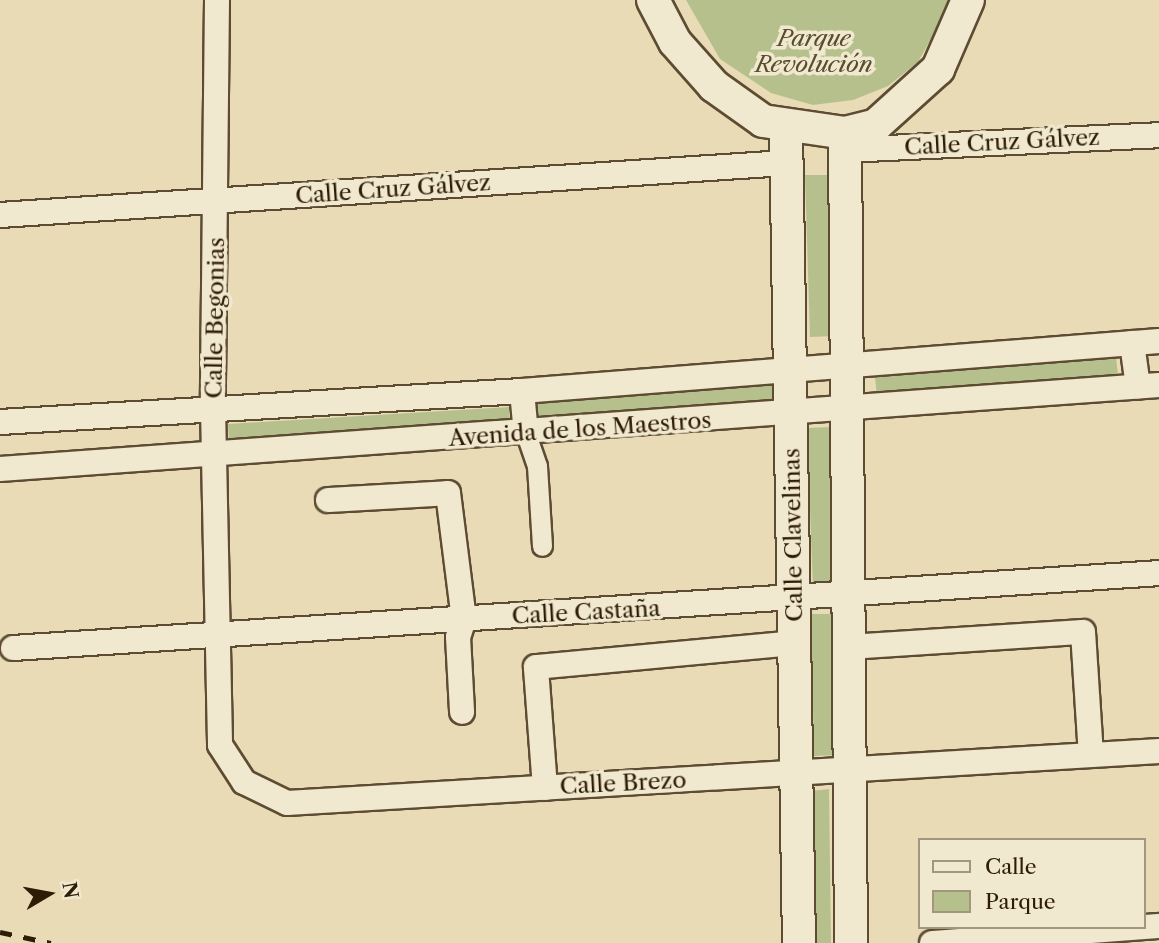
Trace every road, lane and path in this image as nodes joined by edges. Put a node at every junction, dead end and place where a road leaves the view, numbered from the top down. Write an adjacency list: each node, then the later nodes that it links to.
1 (217, 0): 8 (street, Calle Begonias)
2 (653, 0): 4 (street)
3 (968, 0): 6 (street)
4 (786, 127): 6 (street); 7 (street, Calle Clavelinas)
5 (1159, 135): 6 (street, Calle Cruz Gálvez)
6 (845, 142): 12 (street)
7 (786, 163): 8 (street, Calle Cruz Gálvez); 13 (street, Calle Clavelinas)
8 (218, 201): 9 (street, Calle Cruz Gálvez); 16 (street, Calle Begonias)
9 (0, 215)
10 (1159, 341): 11 (street, Avenida de los Maestros)
11 (1132, 343): 12 (street, Avenida de los Maestros); 14 (street)
12 (849, 366): 13 (street, Avenida de los Maestros); 17 (street)
13 (790, 372): 15 (street, Avenida de los Maestros); 18 (street, Calle Clavelinas)
14 (1149, 386): 17 (street, Avenida de los Maestros)
15 (522, 391): 16 (street, Avenida de los Maestros); 20 (street)
16 (213, 408): 19 (street, Avenida de los Maestros); 21 (street, Calle Begonias)
17 (847, 409): 18 (street, Avenida de los Maestros); 26 (street)
18 (791, 414): 20 (street, Avenida de los Maestros); 27 (street, Calle Clavelinas)
19 (0, 422)
20 (526, 434): 21 (street, Avenida de los Maestros); 24 (street)
21 (213, 453): 22 (street, Avenida de los Maestros); 29 (street, Calle Begonias)
22 (0, 469)
23 (328, 500): 28 (street)
24 (542, 547)
25 (1159, 573): 26 (street, Calle Castaña)
26 (849, 596): 27 (street, Calle Castaña); 31 (street)
27 (794, 600): 28 (street, Calle Castaña); 30 (street, Calle Clavelinas)
28 (464, 618): 29 (street, Calle Castaña); 33 (street)
29 (218, 637): 32 (street, Calle Castaña); 38 (street, Calle Brezo)
30 (794, 643): 37 (street, Calle Clavelinas); 38 (street)
31 (849, 647): 35 (street); 36 (street)
32 (13, 648)
33 (462, 712)
34 (1159, 751): 35 (street, Calle Brezo)
35 (1091, 755): 36 (street, Calle Brezo)
36 (849, 770): 37 (street, Calle Brezo); 41 (street)
37 (797, 773): 38 (street, Calle Brezo); 40 (street, Calle Clavelinas)
38 (545, 788)
39 (1119, 929): 42 (street)
40 (799, 943)
41 (851, 943)
42 (932, 943)

